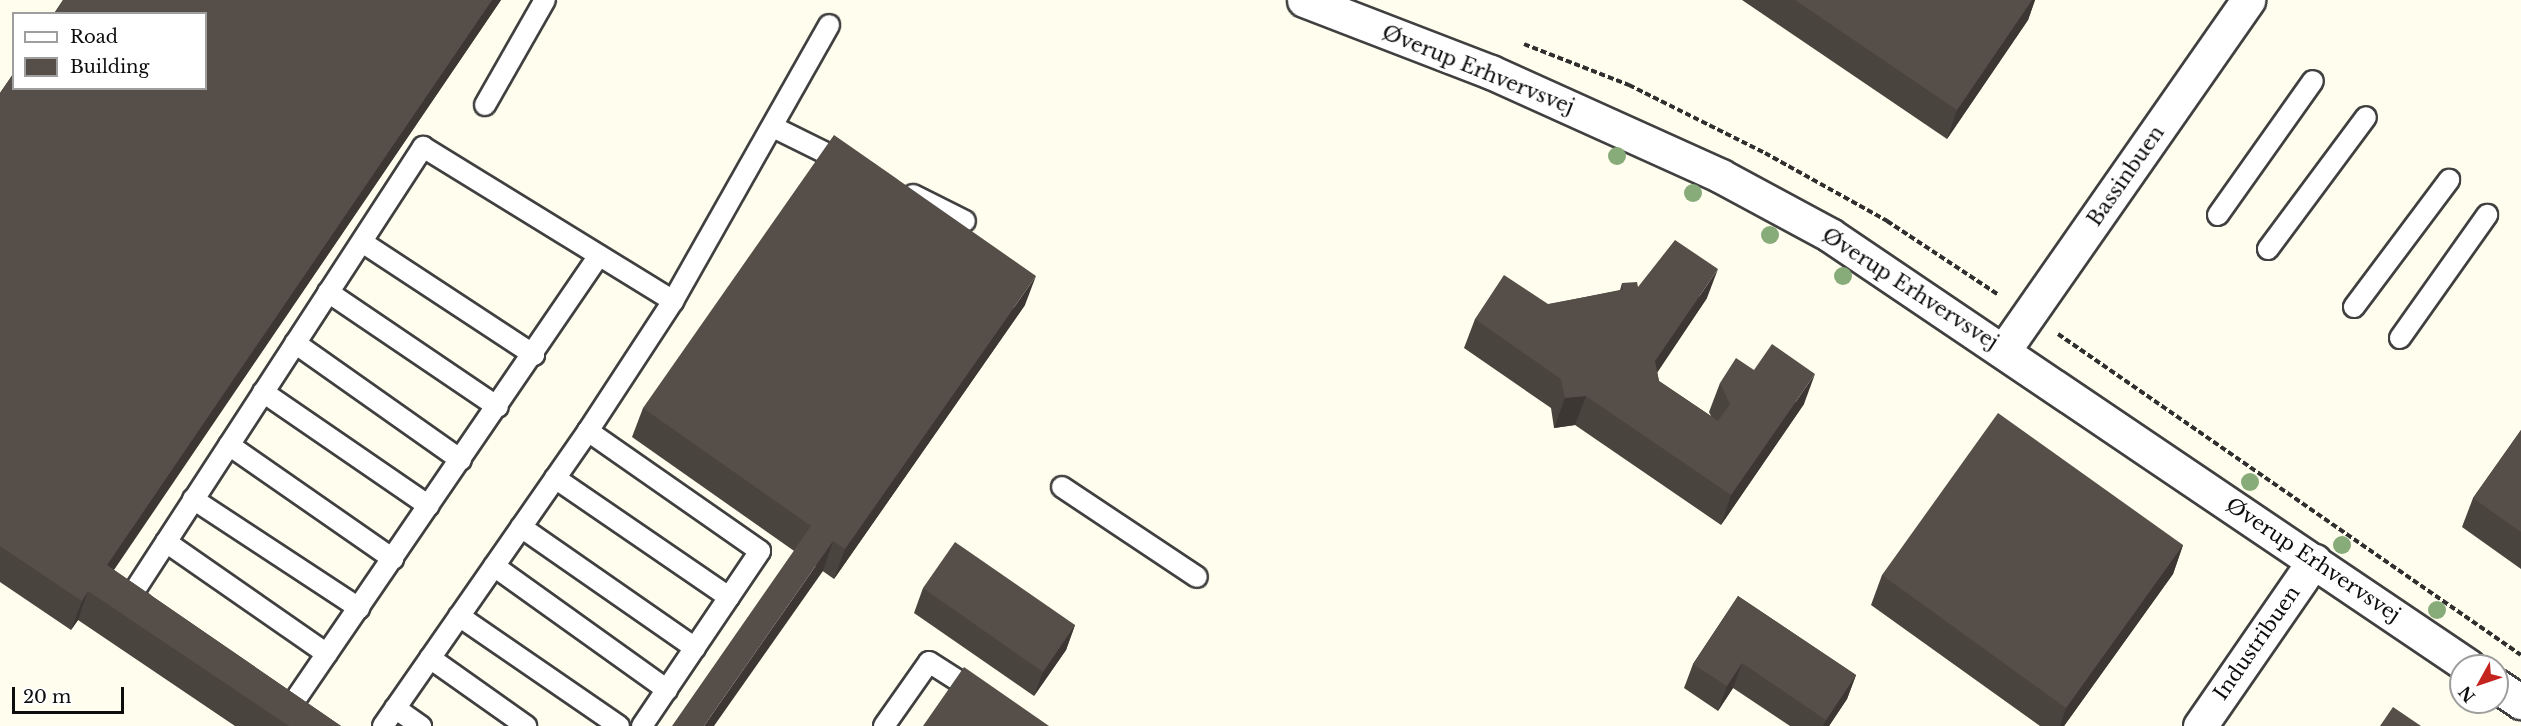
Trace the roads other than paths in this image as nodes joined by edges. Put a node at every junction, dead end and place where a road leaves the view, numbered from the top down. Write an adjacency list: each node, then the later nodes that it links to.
1 (544, 0): 6 (lane)
2 (1304, 0): 23 (street, Øverup Erhvervsvej)
3 (2248, 0): 23 (street, Bassinbuen)
4 (829, 25): 8 (lane)
5 (2313, 81): 12 (lane)
6 (485, 105)
7 (2366, 117): 16 (lane)
8 (774, 127): 9 (lane); 19 (lane)
9 (869, 174)
10 (2449, 180): 20 (lane)
11 (890, 184): 14 (lane)
12 (2218, 215)
13 (2487, 215): 21 (lane)
14 (964, 220)
15 (362, 243): 17 (lane); 18 (lane); 24 (lane)
16 (2268, 249)
17 (598, 257): 19 (lane); 24 (lane)
18 (328, 292): 22 (lane); 26 (lane)
19 (673, 301): 27 (lane)
20 (2354, 307)
21 (2400, 338)
22 (295, 343): 25 (lane); 29 (lane)
23 (2004, 350): 37 (street, Øverup Erhvervsvej)
24 (534, 355): 26 (lane)
25 (263, 392): 28 (lane); 33 (lane)
26 (498, 407): 29 (lane)
27 (588, 431): 30 (lane); 40 (lane)
28 (229, 445): 32 (lane); 36 (lane)
29 (461, 460): 33 (lane)
30 (555, 478): 34 (lane); 40 (lane)
31 (1062, 487): 39 (lane)
32 (194, 499): 35 (lane); 41 (lane)
33 (429, 506): 36 (lane)
34 (521, 527): 38 (lane); 44 (lane)
35 (166, 542): 42 (lane); 45 (lane)
36 (393, 559): 41 (lane)
37 (2314, 561): 46 (street, Øverup Erhvervsvej); 60 (street, Industribuen)
38 (494, 566): 43 (lane); 48 (lane)
39 (1197, 577)
40 (729, 597): 44 (lane)
41 (359, 608): 45 (lane)
42 (159, 615)
43 (459, 616): 47 (lane); 57 (lane)
44 (695, 648): 48 (lane)
45 (327, 654): 50 (lane)
46 (2450, 654)
47 (430, 658): 52 (lane); 56 (lane)
48 (666, 690): 58 (lane)
49 (272, 693): 50 (lane)
50 (291, 706): 53 (lane)
51 (999, 707): 59 (lane)
52 (395, 708): 54 (lane); 55 (lane)
53 (310, 719)
54 (383, 726)
55 (420, 726)
56 (526, 726)
57 (619, 726)
58 (642, 726)
59 (884, 726)
60 (2200, 726)

